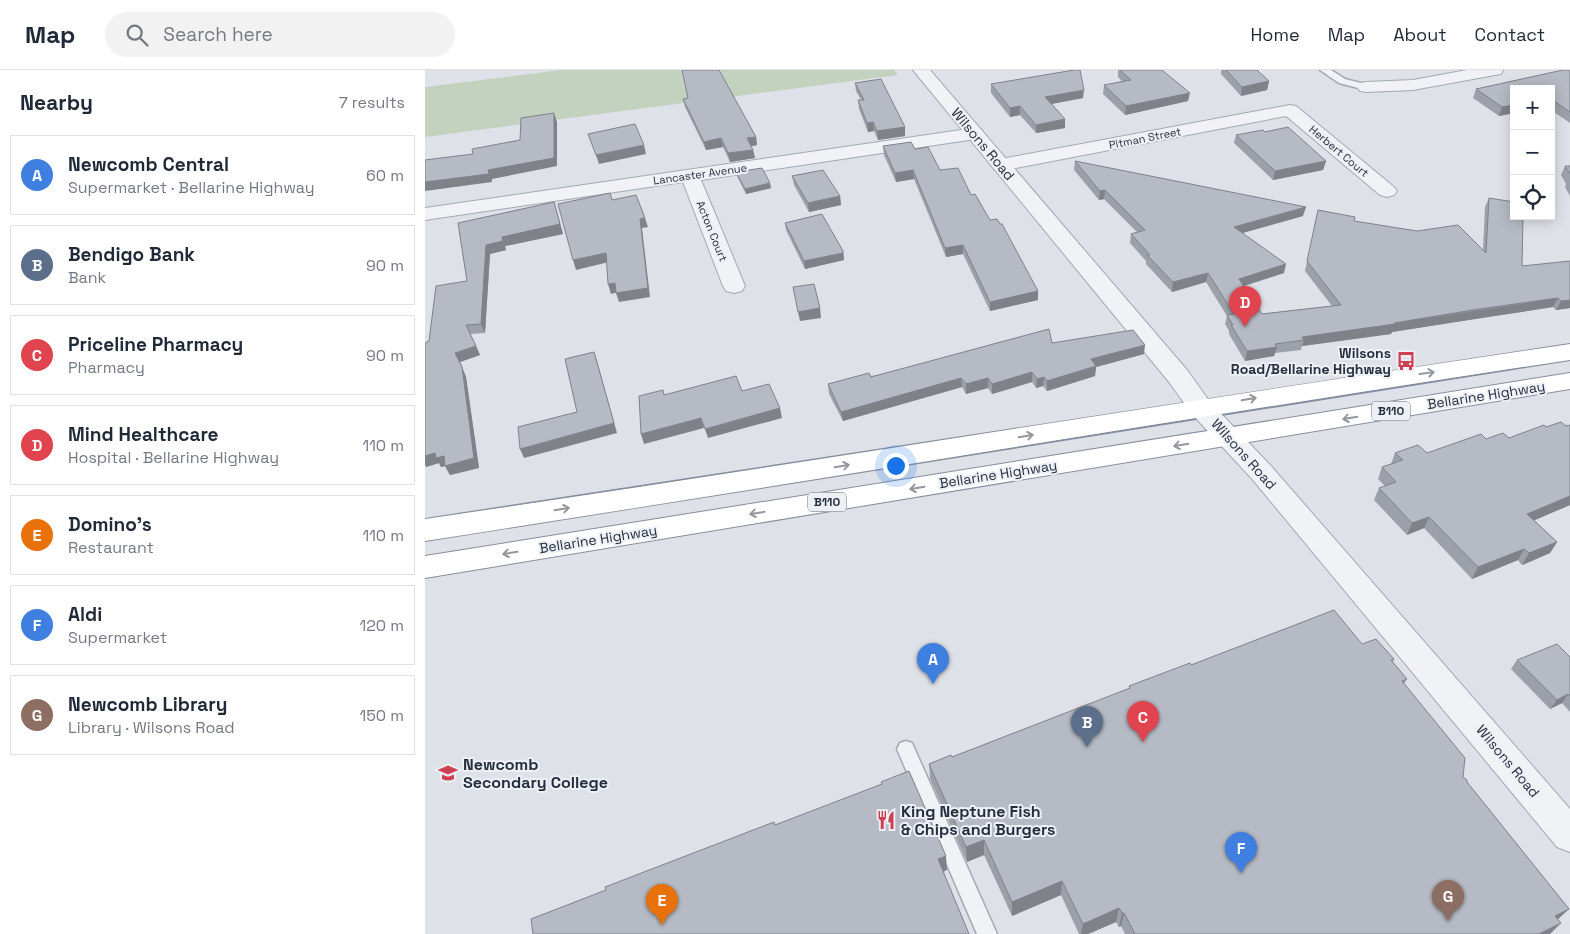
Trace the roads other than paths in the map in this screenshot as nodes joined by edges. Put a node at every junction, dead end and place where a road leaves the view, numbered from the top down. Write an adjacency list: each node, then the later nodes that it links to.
1 (921, 70): 6 (street, Wilsons Road)
2 (1325, 70): 4 (lane)
3 (1495, 70): 4 (street)
4 (1366, 87)
5 (1290, 110): 7 (street, Pitman Street); 9 (street, Herbert Court)
6 (975, 134): 7 (street, Wilsons Road); 8 (street, Lancaster Avenue)
7 (1001, 165): 14 (street, Wilsons Road)
8 (690, 176): 10 (street, Lancaster Avenue); 11 (street, Acton Court)
9 (1387, 191)
10 (425, 214)
11 (734, 286)
12 (1570, 352): 14 (highway, B110, one-way to 12)
13 (1570, 381): 15 (highway, Bellarine Highway / B110, one-way to 15)
14 (1201, 408): 15 (street, Wilsons Road); 16 (highway, B110, one-way to 14)
15 (1229, 437): 17 (highway, Bellarine Highway / B110, one-way to 17); 19 (street, Wilsons Road)
16 (425, 530)
17 (425, 567)
18 (906, 749): 20 (lane)
19 (1570, 835)
20 (987, 934)

